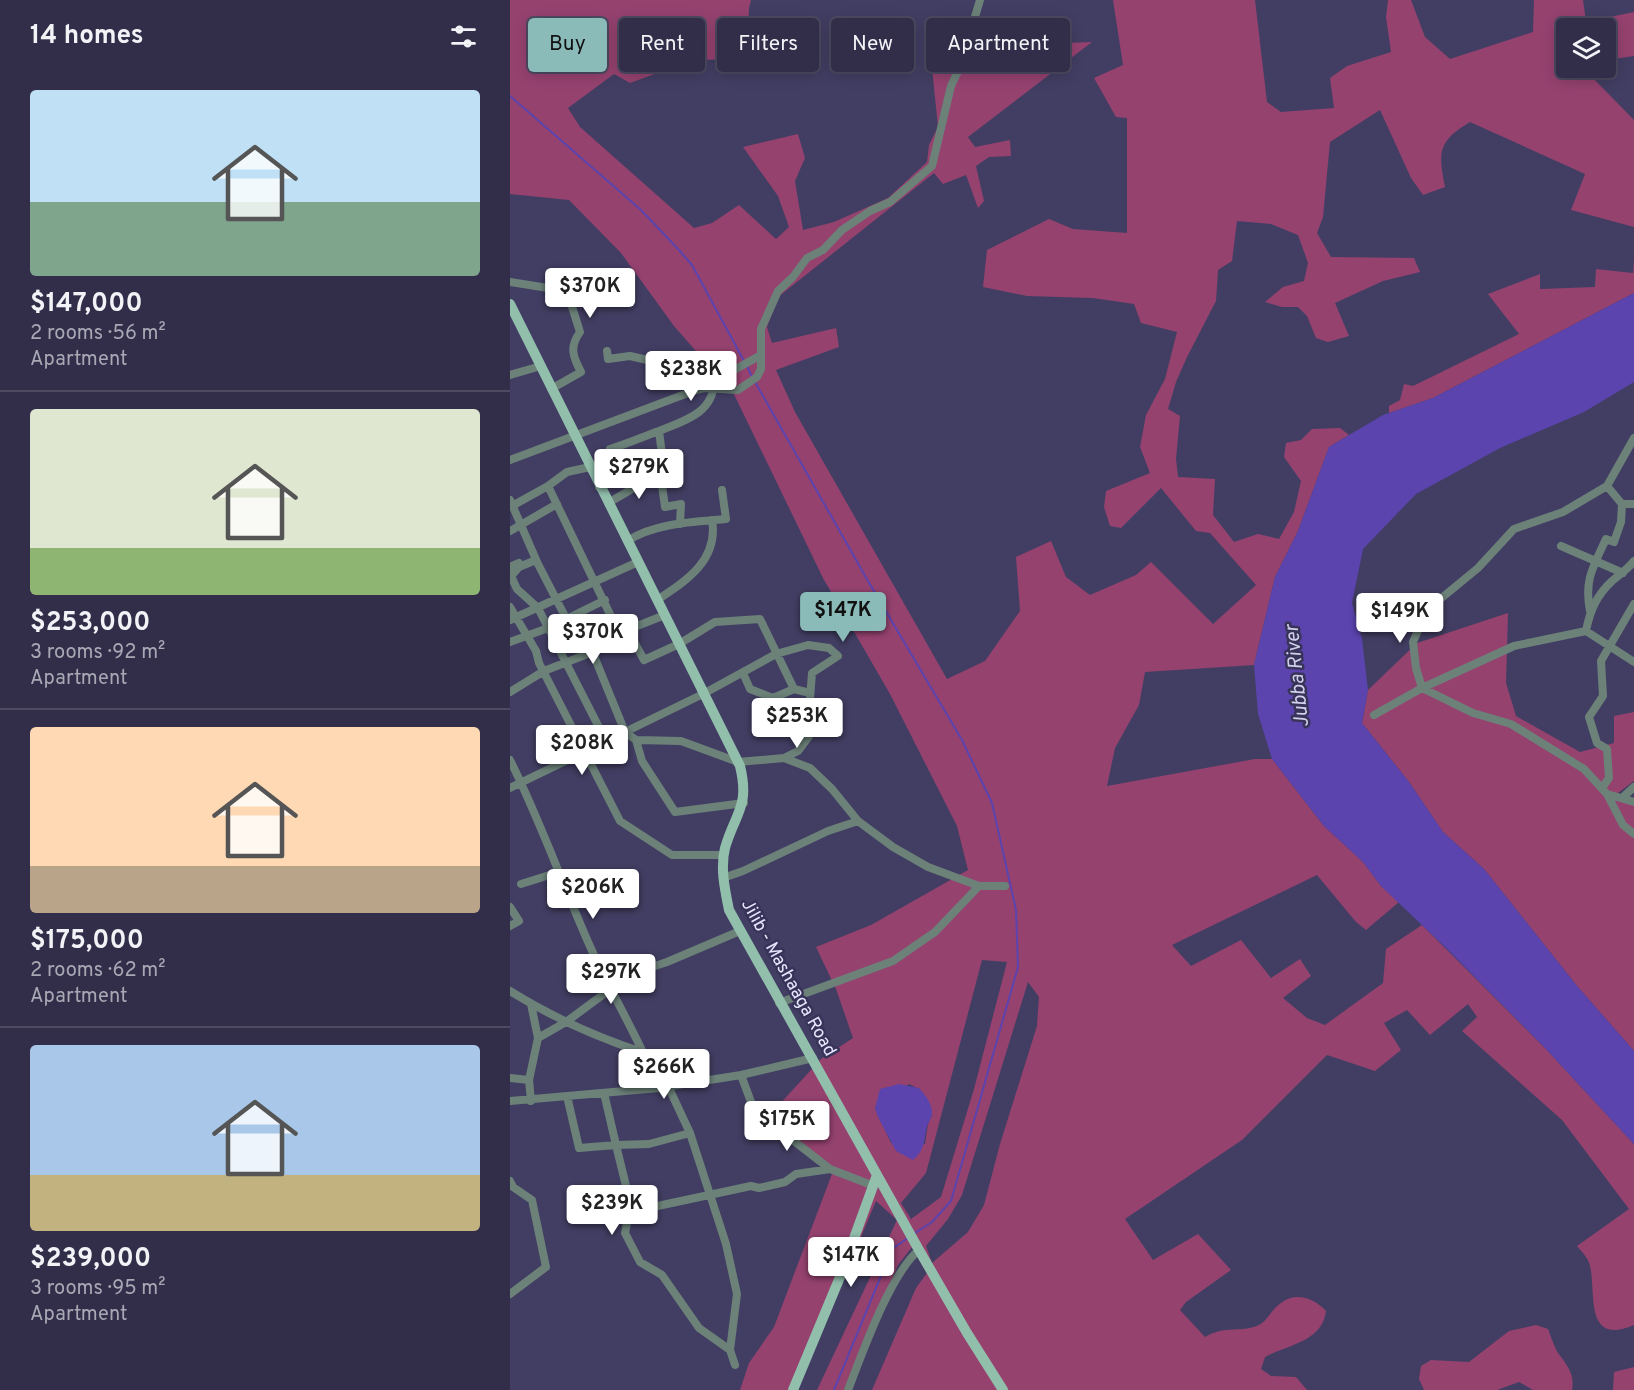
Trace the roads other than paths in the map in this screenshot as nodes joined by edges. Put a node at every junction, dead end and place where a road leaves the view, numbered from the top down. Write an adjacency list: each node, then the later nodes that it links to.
1 (980, 0): 5 (street)
2 (510, 282): 8 (street)
3 (510, 304): 6 (main road, Jilib - Mashaaga Road)
4 (607, 351): 10 (street)
5 (761, 355): 9 (street); 9 (street)
6 (541, 366): 7 (street); 8 (main road, Jilib - Mashaaga Road)
7 (510, 375)
8 (551, 389): 12 (main road, Jilib - Mashaaga Road)
9 (714, 389): 10 (street); 11 (street)
10 (696, 390): 12 (street)
11 (659, 431): 16 (street); 19 (street)
12 (574, 436): 14 (street); 15 (main road, Jilib - Mashaaga Road)
13 (1634, 438): 18 (street)
14 (510, 460)
15 (590, 467): 17 (street); 19 (main road, Jilib - Mashaaga Road)
16 (656, 475): 22 (street); 27 (street)
17 (548, 486): 21 (street); 23 (street)
18 (1607, 486): 24 (street); 63 (street)
19 (599, 487): 22 (main road, Jilib - Mashaaga Road)
20 (722, 490): 26 (street)
21 (511, 503): 28 (street)
22 (608, 503): 30 (main road, Jilib - Mashaaga Road)
23 (557, 504): 28 (street); 38 (street)
24 (1622, 504): 25 (street); 33 (street)
25 (1634, 504)
26 (712, 520): 27 (street); 41 (street)
27 (680, 524): 30 (street)
28 (520, 525): 29 (street); 32 (street)
29 (510, 531)
30 (627, 541): 35 (main road, Jilib - Mashaaga Road)
31 (1561, 546): 33 (street)
32 (536, 560): 36 (street); 39 (street)
33 (1595, 560): 37 (street); 45 (street)
34 (1634, 561): 37 (street)
35 (638, 562): 38 (street); 41 (main road, Jilib - Mashaaga Road)
36 (513, 572): 44 (street)
37 (1623, 573): 45 (street)
38 (593, 582): 39 (street); 40 (street)
39 (555, 600): 44 (street); 49 (street)
40 (604, 600): 49 (street); 53 (street)
41 (657, 600): 46 (main road, Jilib - Mashaaga Road)
42 (1634, 604): 47 (street)
43 (510, 607): 48 (street)
44 (538, 608): 48 (street); 50 (street)
45 (1590, 611): 51 (street)
46 (665, 615): 53 (street); 55 (main road, Jilib - Mashaaga Road)
47 (1630, 618): 56 (street)
48 (512, 619): 52 (street)
49 (566, 619): 50 (street); 57 (street)
50 (548, 628): 52 (street); 59 (street)
51 (1586, 631): 56 (street); 63 (street)
52 (525, 635): 54 (street); 61 (street)
53 (621, 637): 55 (street); 57 (street)
54 (510, 642)
55 (680, 645): 58 (street); 67 (main road, Jilib - Mashaaga Road)
56 (1610, 645): 60 (street); 79 (street)
57 (589, 653): 59 (street); 69 (street)
58 (776, 654): 62 (street); 64 (street); 66 (street)
59 (565, 662): 61 (street); 71 (street)
60 (1634, 662)
61 (544, 671): 65 (street); 72 (street)
62 (742, 673): 64 (street); 67 (street)
63 (1422, 688): 68 (street); 79 (street)
64 (794, 689): 66 (street)
65 (510, 692)
66 (810, 693): 73 (street)
67 (703, 694): 69 (street); 75 (main road, Jilib - Mashaaga Road)
68 (1374, 715)
69 (625, 732): 70 (street); 71 (street)
70 (636, 740): 75 (street); 82 (street)
71 (606, 741): 72 (street)
72 (585, 751): 76 (street); 85 (street)
73 (784, 758): 75 (street); 83 (street)
74 (510, 760): 76 (street)
75 (738, 762): 82 (main road, Jilib - Mashaaga Road)
76 (521, 782): 78 (street); 86 (street)
77 (1634, 787): 80 (street)
78 (510, 788)
79 (1604, 791): 80 (street); 84 (street)
80 (1622, 798): 81 (street)
81 (1634, 802)
82 (744, 803): 85 (main road, Jilib - Mashaaga Road)
83 (858, 821): 87 (street); 89 (street)
84 (1634, 834)
85 (724, 855): 87 (main road, Jilib - Mashaaga Road)
86 (559, 872): 88 (street); 94 (street)
87 (723, 878): 93 (main road, Jilib - Mashaaga Road)
88 (521, 884)
89 (979, 886): 90 (street); 96 (street)
90 (1005, 886)
91 (510, 907): 92 (street)
92 (510, 926)
93 (740, 931): 94 (street); 96 (main road, Jilib - Mashaaga Road)
94 (610, 989): 98 (street); 100 (street)
95 (510, 991): 97 (street)
96 (779, 1002): 101 (main road, Jilib - Mashaaga Road)
97 (531, 1004): 98 (street); 99 (street)
98 (566, 1022): 99 (street); 100 (street)
99 (538, 1038): 104 (street)
100 (645, 1053): 105 (street)
101 (813, 1058): 102 (street); 114 (main road, Jilib - Mashaaga Road)
102 (741, 1075): 105 (street); 112 (street)
103 (510, 1077): 104 (street)
104 (529, 1080): 109 (street)
105 (663, 1087): 106 (street); 110 (street)
106 (604, 1093): 107 (street); 111 (street)
107 (567, 1096): 109 (street); 111 (street)
108 (510, 1101): 109 (street)
109 (531, 1101)
110 (690, 1133): 111 (street); 115 (street)
111 (616, 1146): 116 (street)
112 (830, 1169): 114 (street); 115 (street)
113 (510, 1181): 118 (street)
114 (875, 1181): 117 (main road, Jilib - Mashaaga Road); 121 (main road)
115 (709, 1194): 116 (street); 119 (street)
116 (632, 1198): 119 (street)
117 (918, 1247): 122 (street); 123 (main road, Jilib - Mashaaga Road)
118 (510, 1294)
119 (730, 1350): 120 (street)
120 (735, 1365)
121 (794, 1390)
122 (848, 1390)
123 (1003, 1390)

